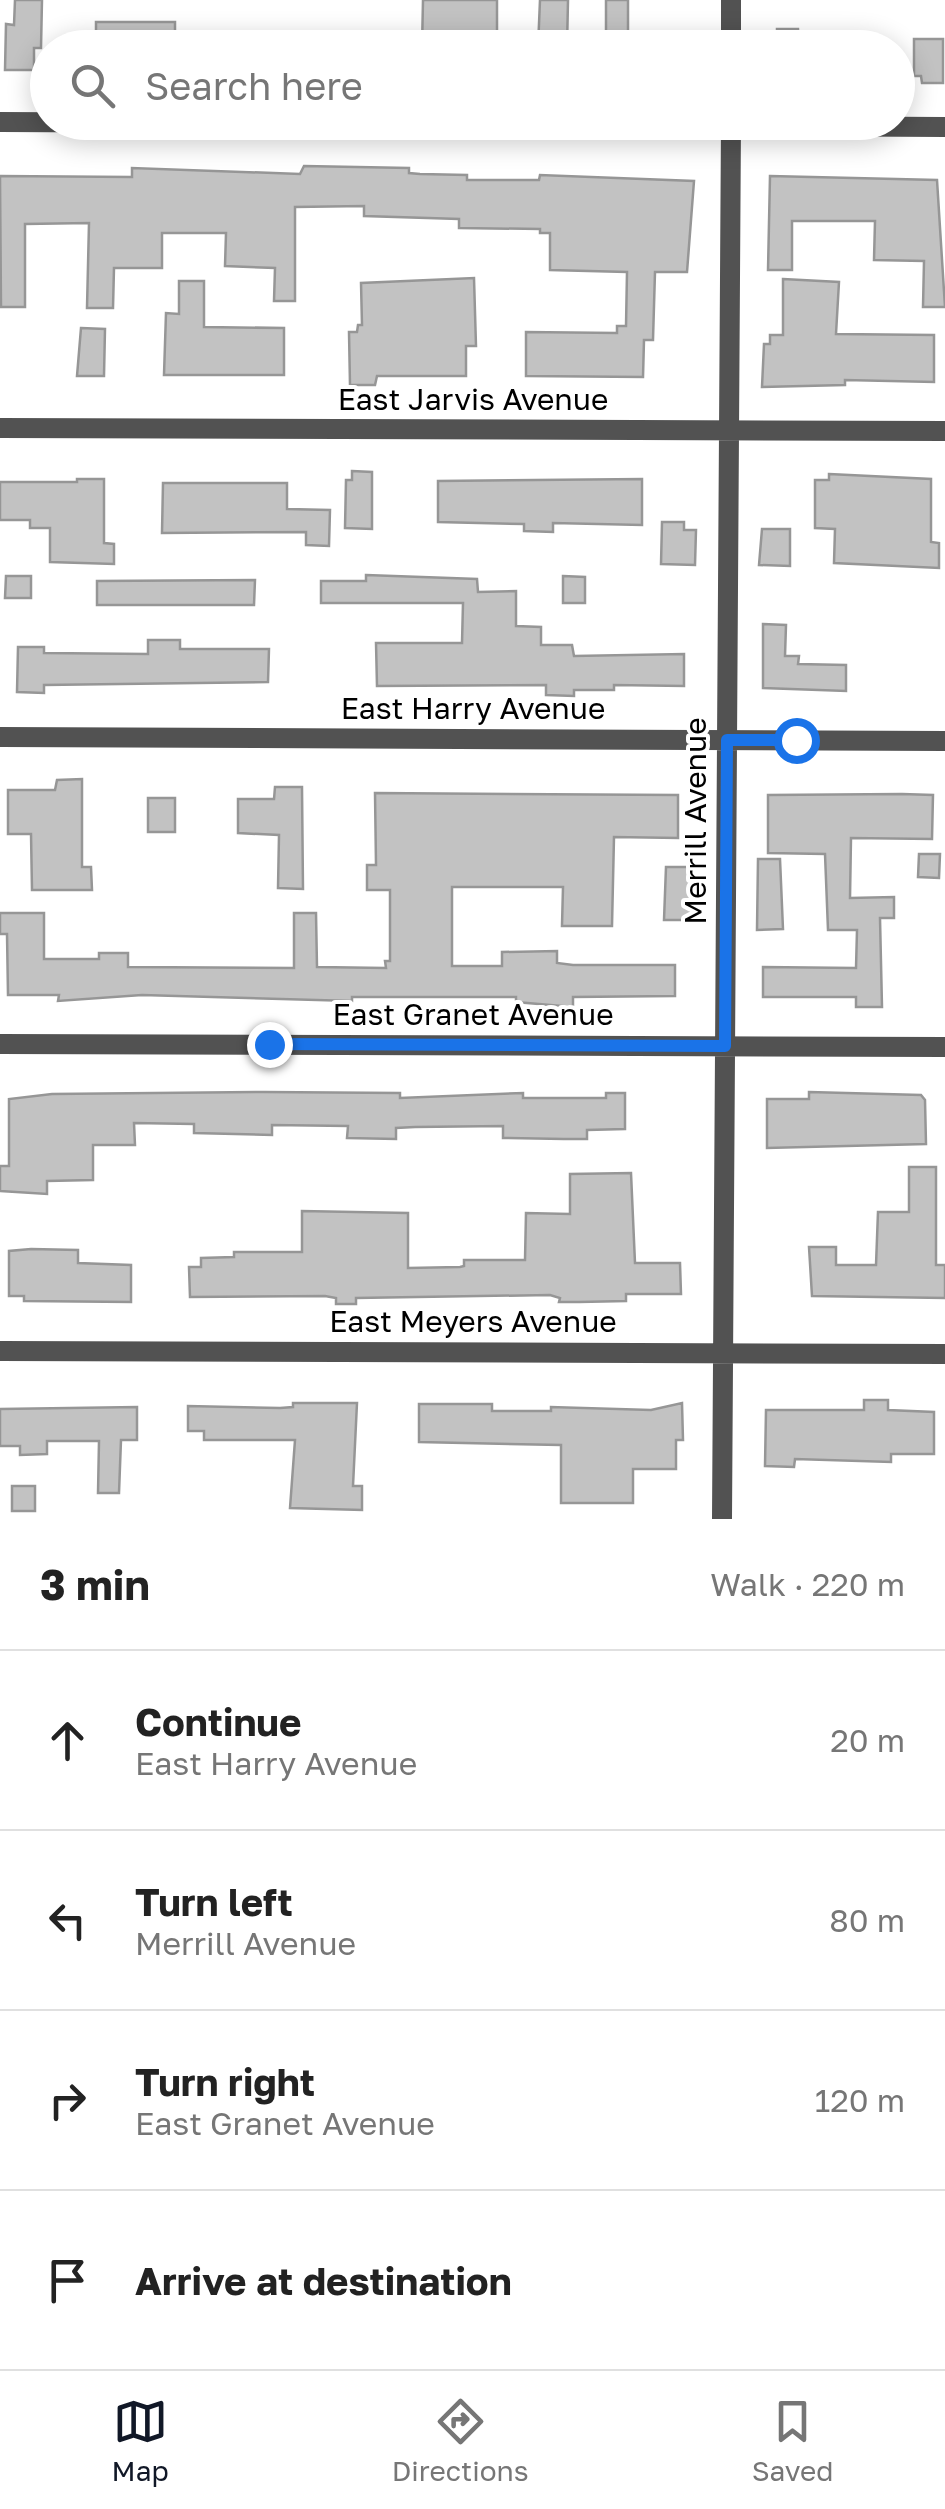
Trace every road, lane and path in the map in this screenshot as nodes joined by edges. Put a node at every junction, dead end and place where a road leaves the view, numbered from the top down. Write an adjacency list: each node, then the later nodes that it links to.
1 (731, 0): 2 (street)
2 (731, 30)
3 (0, 122): 4 (street)
4 (30, 122)
5 (915, 126): 6 (street)
6 (945, 126)
7 (731, 140): 9 (street, Merrill Avenue)
8 (0, 428): 9 (street, East Jarvis Avenue)
9 (728, 430): 10 (street, East Jarvis Avenue); 12 (street, Merrill Avenue)
10 (945, 431)
11 (0, 737): 12 (street, East Harry Avenue)
12 (727, 740): 13 (street, East Harry Avenue); 15 (street, Merrill Avenue)
13 (945, 741)
14 (0, 1044): 15 (street, East Granet Avenue)
15 (725, 1046): 16 (street, East Granet Avenue); 18 (street, Merrill Avenue)
16 (945, 1047)
17 (0, 1350): 18 (street, East Meyers Avenue)
18 (723, 1353): 19 (street, East Meyers Avenue); 20 (street, Merrill Avenue)
19 (945, 1354)
20 (722, 1519)

